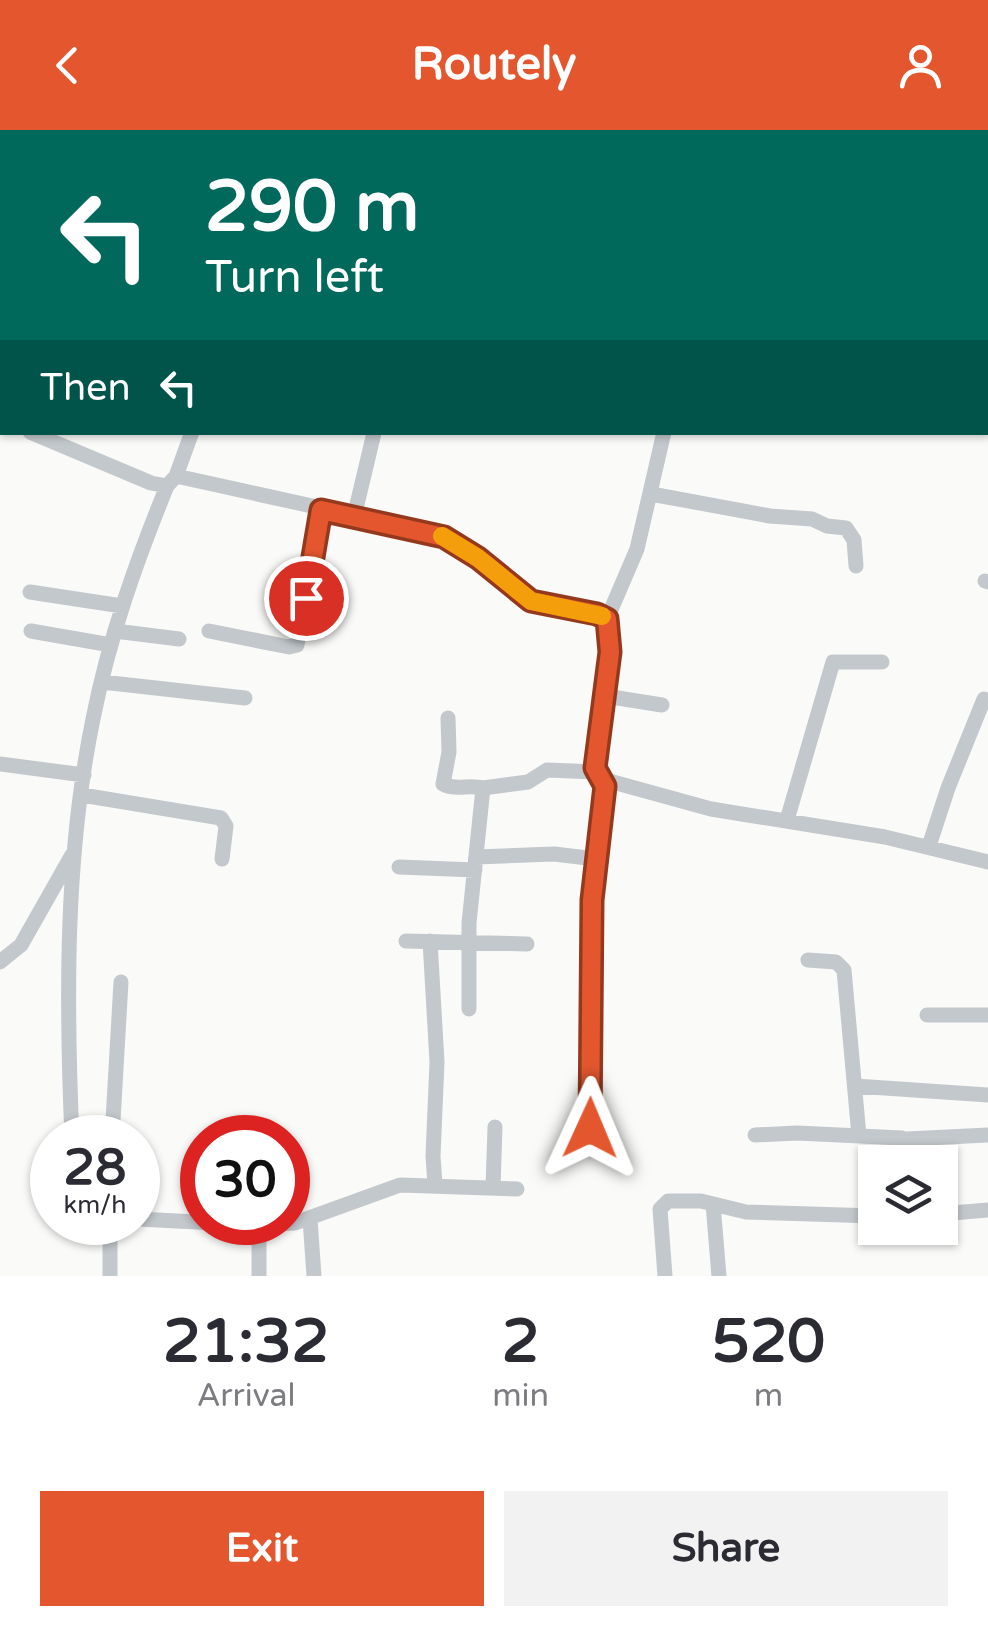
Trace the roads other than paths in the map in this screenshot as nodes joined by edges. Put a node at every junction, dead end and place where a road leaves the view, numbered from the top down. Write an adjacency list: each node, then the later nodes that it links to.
1 (191, 435): 5 (street)
2 (374, 435): 8 (street)
3 (663, 435): 6 (street)
4 (58, 439): 5 (street)
5 (172, 481): 7 (street); 11 (street)
6 (650, 494): 9 (street); 12 (street)
7 (321, 510): 8 (street); 13 (street)
8 (354, 516): 12 (street)
9 (856, 566)
10 (30, 592): 11 (street)
11 (122, 606): 15 (street)
12 (607, 619): 19 (street)
13 (209, 631)
14 (32, 632): 15 (street)
15 (113, 638): 16 (street); 18 (street)
16 (179, 639)
17 (882, 662): 29 (street)
18 (102, 682): 20 (street); 25 (street)
19 (605, 696): 22 (street); 26 (street)
20 (245, 698)
21 (984, 700): 30 (street)
22 (662, 705)
23 (448, 718): 27 (street)
24 (0, 764): 25 (street)
25 (84, 775): 28 (street)
26 (599, 775): 27 (street); 29 (street); 33 (street)
27 (483, 788): 35 (street)
28 (82, 795): 31 (street); 32 (street)
29 (787, 820): 30 (street)
30 (929, 846): 34 (street)
31 (76, 848): 42 (street); 49 (street)
32 (222, 859)
33 (596, 859): 35 (street); 52 (street)
34 (988, 862)
35 (475, 864): 36 (street); 39 (street)
36 (399, 867)
37 (406, 941): 38 (street)
38 (430, 941): 39 (street); 58 (street)
39 (469, 941): 40 (street); 44 (street)
40 (527, 944)
41 (808, 960): 47 (street)
42 (0, 962)
43 (122, 982): 50 (street)
44 (469, 1009)
45 (927, 1015): 46 (street)
46 (988, 1015)
47 (855, 1086): 48 (street); 55 (street)
48 (988, 1095)
49 (72, 1115)
50 (113, 1115)
51 (495, 1127): 59 (street)
52 (590, 1128)
53 (988, 1134): 56 (street)
54 (756, 1136): 55 (street)
55 (859, 1136): 56 (street)
56 (908, 1139): 57 (street)
57 (912, 1145)
58 (434, 1185): 59 (street); 65 (street)
59 (493, 1188): 60 (street)
60 (517, 1189)
61 (713, 1204): 64 (street); 71 (street); 72 (street)
62 (988, 1210): 63 (street)
63 (958, 1212)
64 (858, 1215)
65 (310, 1219): 70 (street)
66 (110, 1245): 68 (street)
67 (255, 1245): 69 (street)
68 (110, 1276)
69 (259, 1276)
70 (314, 1276)
71 (664, 1276)
72 (719, 1276)

